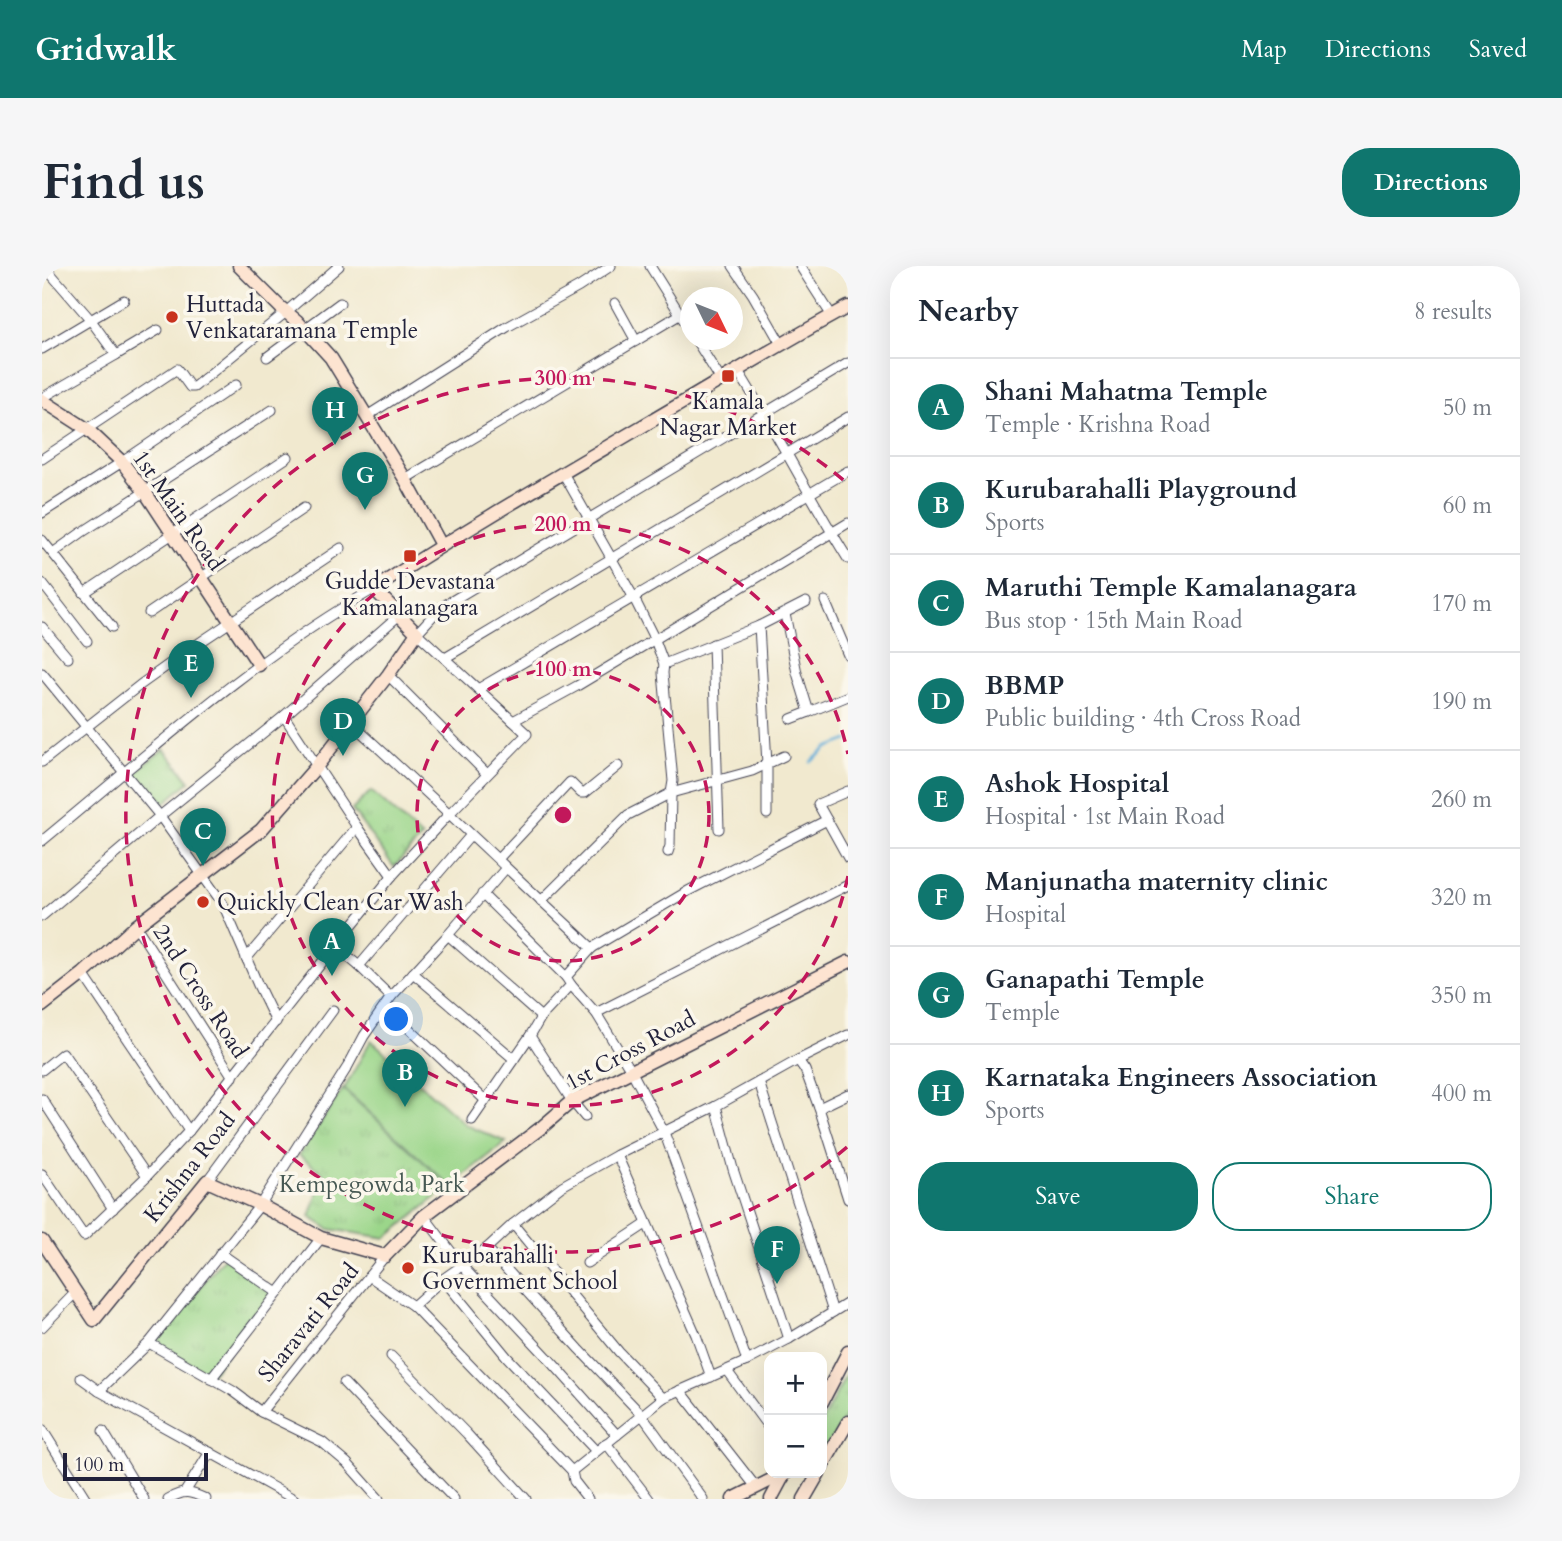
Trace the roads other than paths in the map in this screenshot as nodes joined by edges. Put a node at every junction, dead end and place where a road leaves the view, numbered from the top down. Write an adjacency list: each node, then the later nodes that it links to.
1 (44, 266): 16 (street)
2 (239, 266): 12 (street)
3 (339, 266): 12 (street)
4 (611, 266): 32 (street)
5 (650, 266): 13 (street)
6 (733, 266): 20 (street)
7 (800, 266): 15 (street)
8 (124, 300): 16 (street)
9 (340, 303): 17 (street)
10 (615, 303): 19 (street)
11 (848, 307): 15 (street)
12 (286, 312): 17 (street); 34 (street)
13 (680, 312)
14 (680, 315): 19 (street)
15 (832, 316): 20 (street)
16 (90, 319): 21 (street); 23 (street)
17 (305, 329): 24 (street); 32 (street)
18 (158, 330): 23 (street)
19 (636, 341): 41 (street)
20 (781, 344): 26 (street)
21 (42, 349)
22 (702, 350): 27 (street)
23 (116, 355): 29 (street)
24 (267, 357)
25 (848, 363): 31 (street)
26 (738, 371): 27 (street); 31 (street)
27 (721, 380): 40 (street)
28 (236, 385): 38 (street)
29 (42, 399): 34 (street, 1st Main Road)
30 (272, 410): 42 (street)
31 (765, 413): 35 (street); 46 (street)
32 (367, 416): 41 (street)
33 (848, 417): 35 (street)
34 (87, 429): 37 (street); 38 (street, 1st Main Road)
35 (787, 453): 43 (street); 54 (street)
36 (288, 457): 48 (street)
37 (42, 459)
38 (122, 463): 42 (street, 1st Main Road); 45 (street)
39 (848, 471): 43 (street)
40 (563, 473): 46 (street); 51 (street)
41 (405, 479): 51 (street)
42 (145, 492): 48 (street, 1st Main Road); 53 (street)
43 (810, 495): 49 (street); 60 (street)
44 (304, 508): 56 (street)
45 (42, 513)
46 (587, 518): 54 (street); 70 (street)
47 (848, 523): 49 (street)
48 (172, 533): 56 (street, 1st Main Road); 59 (street)
49 (831, 533): 55 (street); 71 (street)
50 (42, 540): 53 (street)
51 (441, 545): 58 (street)
52 (341, 548): 66 (street)
53 (53, 553): 59 (street)
54 (612, 559): 60 (street); 75 (street)
55 (848, 559)
56 (201, 578): 63 (street); 66 (street, 1st Main Road)
57 (42, 583): 72 (street)
58 (373, 589): 65 (street); 78 (street)
59 (84, 593): 69 (street)
60 (634, 598): 71 (street); 81 (street)
61 (825, 601): 74 (street)
62 (806, 602): 64 (street)
63 (149, 613)
64 (785, 614): 67 (street); 83 (street)
65 (398, 616): 70 (street); 84 (street)
66 (231, 623): 78 (street, 1st Main Road); 88 (street)
67 (759, 626): 73 (street); 91 (street)
68 (42, 627): 76 (street)
69 (112, 627)
70 (417, 633): 75 (street); 80 (street)
71 (655, 640): 77 (street); 86 (street)
72 (88, 641)
73 (713, 644): 77 (street); 96 (street)
74 (848, 655)
75 (445, 658): 81 (street)
76 (68, 659)
77 (664, 664): 98 (street)
78 (259, 665): 94 (street)
79 (42, 673): 88 (street)
80 (388, 676): 87 (street); 95 (street)
81 (478, 688): 86 (street)
82 (848, 696): 83 (street)
83 (809, 712): 85 (street)
84 (284, 716): 92 (street); 101 (street)
85 (791, 719)
86 (513, 721): 95 (street)
87 (350, 722): 92 (street); 99 (street)
88 (86, 726): 90 (street); 94 (street)
89 (784, 756): 91 (street)
90 (42, 762)
91 (767, 764): 96 (street); 100 (street)
92 (317, 766): 103 (street); 111 (street)
93 (618, 766): 109 (street)
94 (125, 772): 101 (street); 106 (street)
95 (487, 774): 99 (street)
96 (716, 780): 98 (street); 104 (street)
97 (848, 791): 102 (street)
98 (671, 793): 107 (street); 115 (street)
99 (450, 813): 105 (street); 112 (street)
100 (767, 814)
101 (160, 816): 111 (street); 116 (street)
102 (827, 820): 108 (street); 120 (street)
103 (357, 827): 112 (street); 121 (street)
104 (719, 829)
105 (471, 835): 109 (street); 123 (street)
106 (42, 841)
107 (668, 852)
108 (848, 858)
109 (498, 859): 110 (street)
110 (506, 868): 114 (street); 115 (street)
111 (203, 875): 117 (street); 121 (street)
112 (392, 876): 119 (street)
113 (848, 885): 131 (street)
114 (482, 894): 118 (street); 126 (street)
115 (541, 901): 120 (street)
116 (42, 916)
117 (136, 926): 125 (street); 140 (street, 2nd Cross Road)
118 (448, 935): 124 (street); 132 (street)
119 (334, 946): 123 (street); 133 (street)
120 (592, 948): 126 (street)
121 (246, 959): 133 (street)
122 (848, 962): 139 (street, 1st Cross Road)
123 (359, 965): 127 (street)
124 (414, 973): 127 (street); 136 (street)
125 (83, 974): 128 (street); 150 (street)
126 (569, 981): 131 (street); 132 (street)
127 (391, 997): 129 (street)
128 (42, 1006)
129 (385, 1006): 144 (street); 157 (street)
130 (333, 1010): 155 (street, Krishna Road)
131 (596, 1013): 139 (street)
132 (541, 1017): 135 (street)
133 (276, 1022): 140 (street)
134 (848, 1035): 137 (street)
135 (530, 1036): 136 (street); 145 (street)
136 (514, 1059): 144 (street)
137 (798, 1060): 141 (street); 147 (street)
138 (42, 1070): 154 (street)
139 (632, 1072): 145 (street, 1st Cross Road); 151 (street)
140 (233, 1077): 150 (street)
141 (759, 1082): 146 (street); 175 (street)
142 (848, 1094): 147 (street)
143 (42, 1098): 158 (street)
144 (485, 1100): 149 (street)
145 (572, 1101): 148 (street); 159 (street, 1st Cross Road)
146 (716, 1106): 151 (street); 177 (street)
147 (819, 1108): 156 (street)
148 (585, 1117)
149 (472, 1120)
150 (189, 1131): 154 (street)
151 (664, 1132): 152 (street); 181 (street)
152 (617, 1155): 160 (street); 161 (street)
153 (42, 1174): 158 (street)
154 (147, 1176): 158 (street)
155 (207, 1181): 157 (street); 171 (street, Krishna Road)
156 (848, 1199)
157 (260, 1205): 162 (street); 165 (street)
158 (113, 1209)
159 (424, 1216): 166 (street, 1st Cross Road); 168 (street)
160 (513, 1224): 164 (street); 190 (street)
161 (646, 1224): 167 (street); 183 (street)
162 (321, 1238): 166 (street); 172 (street)
163 (42, 1241): 171 (street)
164 (487, 1248): 168 (street); 192 (street)
165 (220, 1253): 172 (street); 178 (street)
166 (385, 1256): 169 (street, Sharavati Road)
167 (587, 1263)
168 (462, 1266): 170 (street); 197 (street)
169 (369, 1276): 174 (street); 191 (street, Sharavati Road)
170 (443, 1279): 174 (street); 199 (street)
171 (75, 1293): 176 (street)
172 (278, 1293): 185 (street)
173 (848, 1303): 175 (street)
174 (413, 1306): 202 (street)
175 (833, 1312): 177 (street)
176 (42, 1327)
177 (789, 1339): 181 (street)
178 (149, 1343): 185 (street); 188 (street)
179 (848, 1353): 189 (street)
180 (391, 1356): 215 (street)
181 (747, 1361): 182 (street)
182 (727, 1371): 183 (street); 193 (street)
183 (711, 1377): 187 (street)
184 (80, 1378): 188 (street)
185 (211, 1379): 191 (street)
186 (344, 1383): 214 (street)
187 (680, 1390): 190 (street); 206 (street)
188 (99, 1391): 200 (street)
189 (827, 1393)
190 (663, 1398): 192 (street)
191 (261, 1412): 213 (street)
192 (642, 1415): 197 (street); 218 (street)
193 (764, 1422)
194 (848, 1422): 201 (street)
195 (42, 1429): 208 (street)
196 (103, 1431): 209 (street)
197 (617, 1435): 198 (street)
198 (606, 1443): 199 (street); 217 (street)
199 (596, 1451): 202 (street)
200 (210, 1452): 207 (street); 212 (street)
201 (827, 1458)
202 (572, 1471): 216 (street)
203 (776, 1478): 206 (street)
204 (782, 1478): 220 (street)
205 (816, 1478): 221 (street)
206 (756, 1487): 219 (street)
207 (185, 1492): 210 (street); 211 (street)
208 (86, 1499)
209 (144, 1499)
210 (168, 1499)
211 (206, 1499)
212 (294, 1499)
213 (379, 1499)
214 (454, 1499)
215 (526, 1499)
216 (588, 1499)
217 (649, 1499)
218 (703, 1499)
219 (733, 1499)
220 (771, 1499)
221 (804, 1499)

